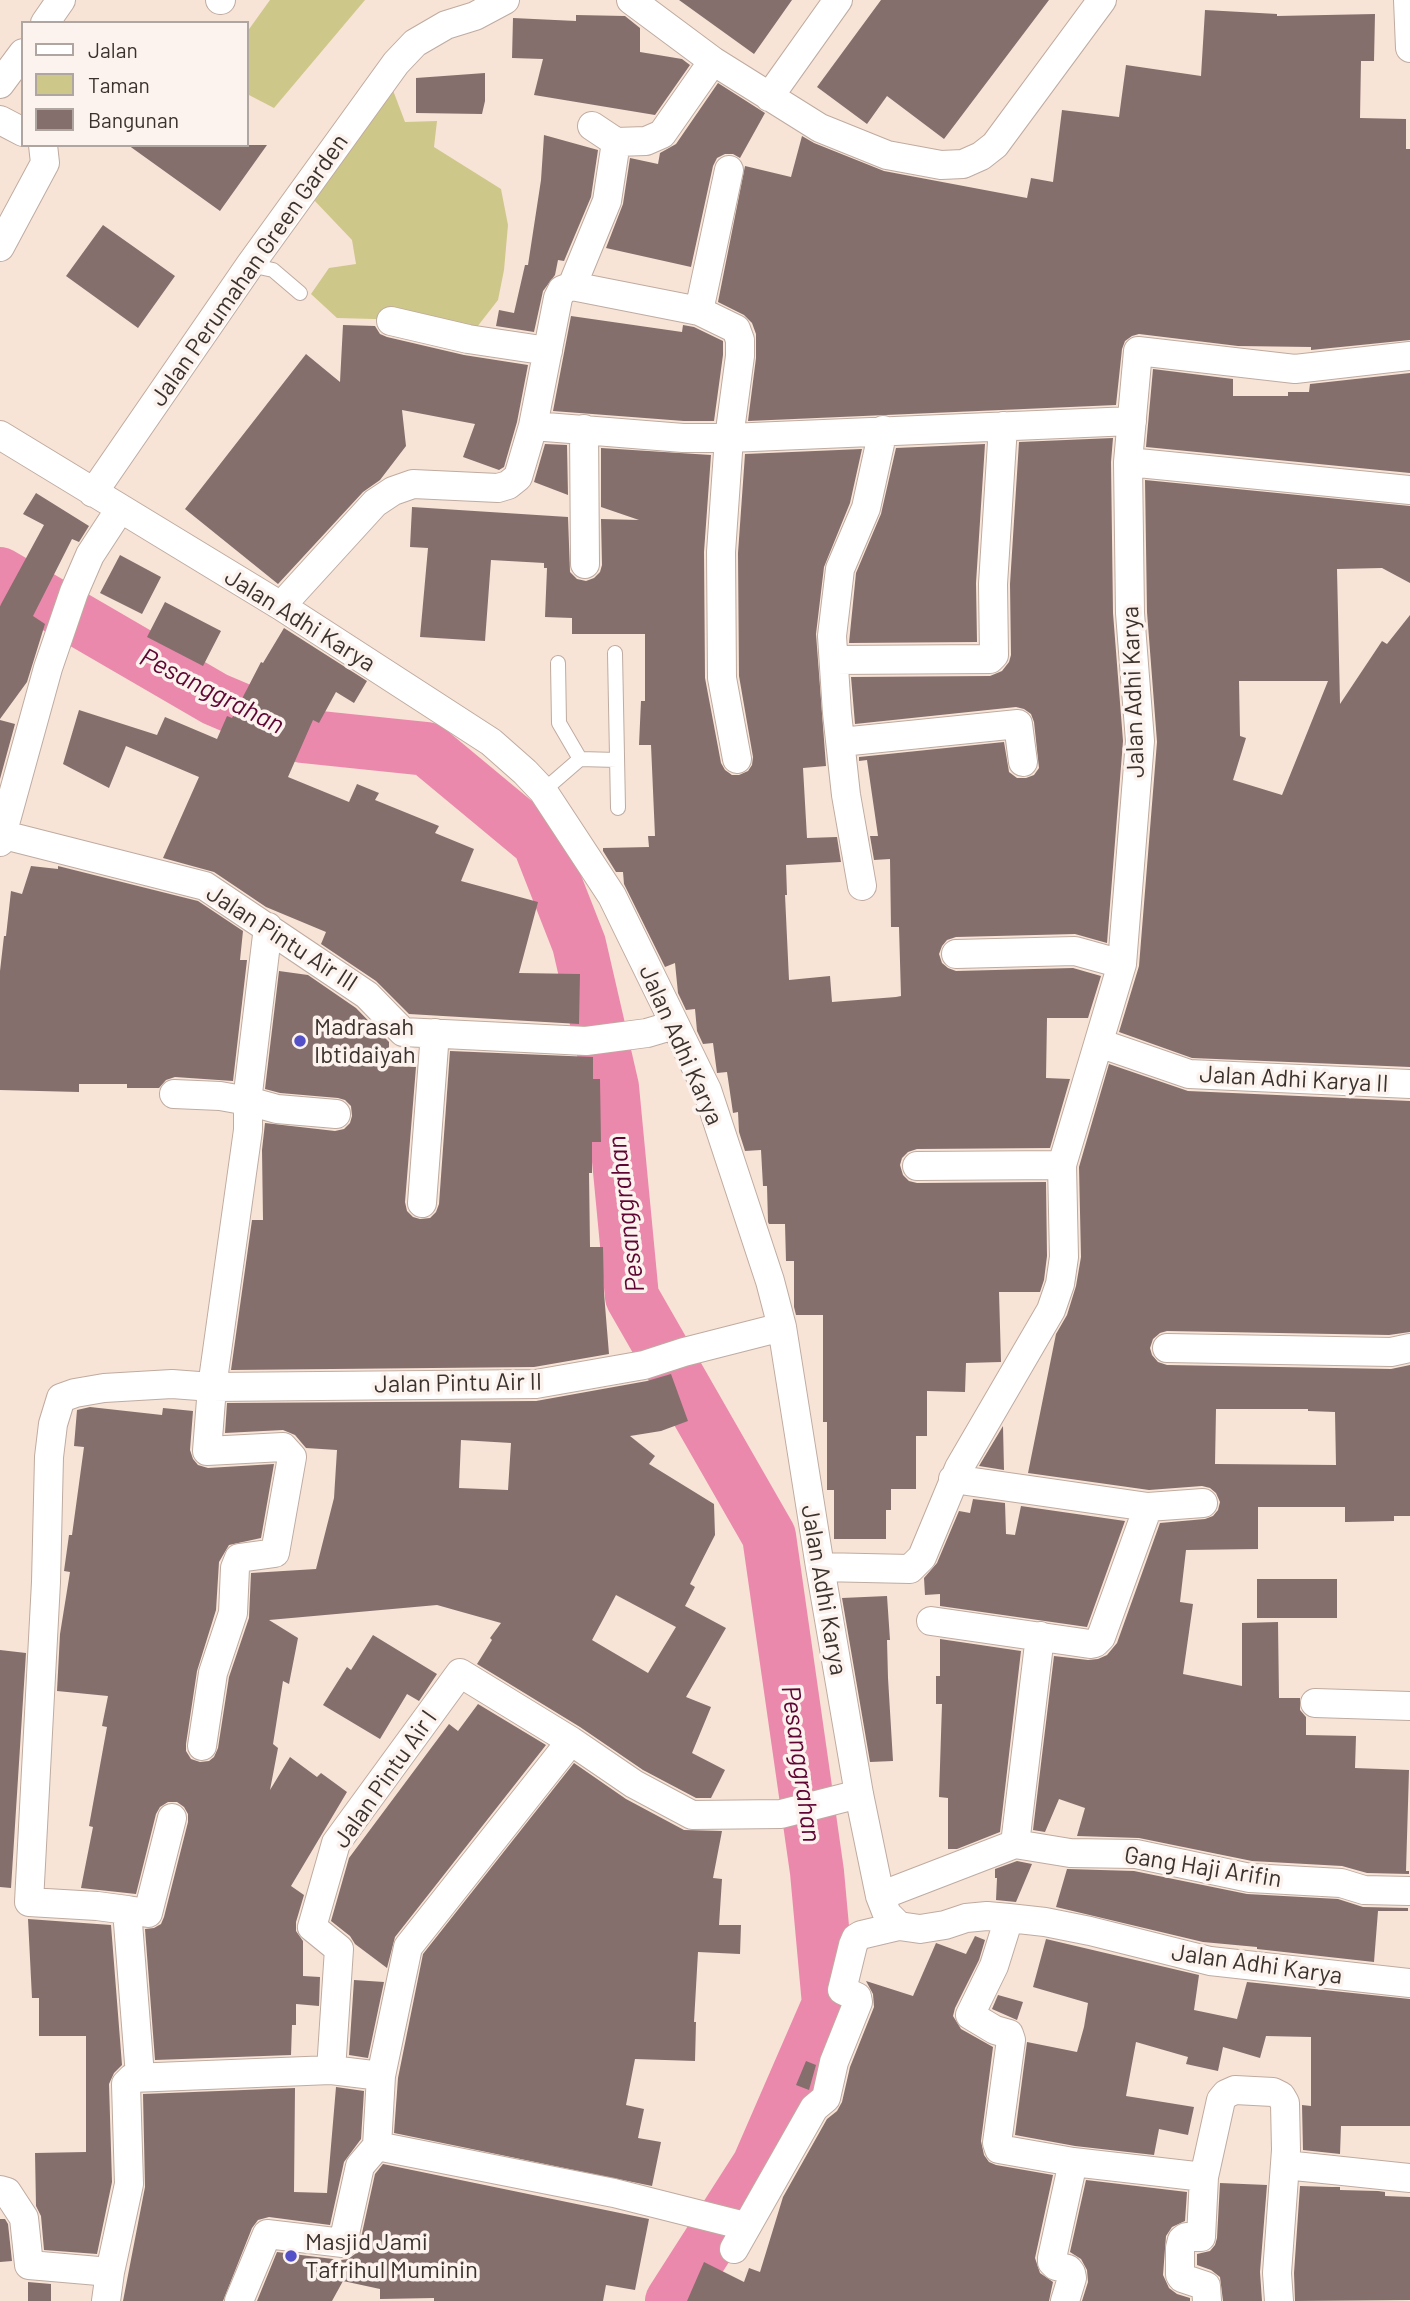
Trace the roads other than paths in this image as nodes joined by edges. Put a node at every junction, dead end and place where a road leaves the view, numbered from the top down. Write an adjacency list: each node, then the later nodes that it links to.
1 (61, 0): 7 (street)
2 (505, 0): 20 (street, Jalan Perumahan Green Garden)
3 (631, 0): 10 (street)
4 (838, 0): 12 (street)
5 (1102, 0): 12 (street)
6 (1408, 0): 8 (street)
7 (46, 21)
8 (1410, 48)
9 (21, 56): 11 (street)
10 (713, 61): 12 (street); 16 (street)
11 (0, 84)
12 (769, 97)
13 (0, 120): 15 (street)
14 (593, 126): 16 (street)
15 (21, 131)
16 (616, 142): 21 (street)
17 (43, 147): 19 (street)
18 (729, 170): 23 (street)
19 (0, 247)
20 (250, 265): 22 (lane); 36 (street, Jalan Perumahan Green Garden)
21 (572, 286): 23 (street); 25 (street)
22 (300, 293)
23 (699, 311): 33 (street)
24 (391, 321): 25 (street)
25 (548, 351): 28 (street)
26 (1410, 356): 27 (street, Jalan Adhi Karya)
27 (1132, 421): 29 (street); 34 (street, Jalan Adhi Karya)
28 (533, 426): 30 (street); 39 (street)
29 (1003, 426): 31 (street); 41 (street)
30 (584, 429): 33 (street); 38 (street)
31 (883, 430): 33 (street); 41 (street)
32 (0, 435): 36 (street)
33 (729, 438): 45 (street)
34 (1128, 461): 35 (street); 54 (street, Jalan Adhi Karya)
35 (1410, 490)
36 (93, 493): 37 (street, Jalan Adhi Karya)
37 (120, 509): 39 (street, Jalan Adhi Karya); 50 (street)
38 (585, 564)
39 (281, 606): 48 (street, Jalan Adhi Karya)
40 (615, 653): 46 (lane)
41 (834, 660): 43 (street)
42 (558, 663): 44 (lane)
43 (841, 742): 47 (street); 51 (street)
44 (580, 759): 46 (lane); 48 (lane)
45 (737, 759)
46 (617, 760): 49 (lane)
47 (1023, 762)
48 (543, 791): 55 (street, Jalan Adhi Karya)
49 (618, 808)
50 (2, 838): 52 (street, Jalan Pintu Air III)
51 (862, 886)
52 (268, 928): 56 (street, Jalan Pintu Air III); 60 (street)
53 (956, 954): 54 (street)
54 (1122, 964): 57 (street, Jalan Adhi Karya)
55 (674, 1025): 56 (street, Jalan Pintu Air III); 65 (street, Jalan Adhi Karya)
56 (435, 1033): 64 (street)
57 (1099, 1044): 58 (street, Jalan Adhi Karya II); 63 (street, Jalan Adhi Karya)
58 (1410, 1084)
59 (174, 1094): 60 (street)
60 (248, 1101): 61 (street); 68 (street)
61 (336, 1114)
62 (917, 1166): 63 (street)
63 (1062, 1166): 69 (street, Jalan Adhi Karya)
64 (422, 1203)
65 (782, 1327): 68 (street, Jalan Pintu Air II); 72 (street, Jalan Adhi Karya)
66 (1167, 1348): 67 (street)
67 (1410, 1348)
68 (212, 1387): 78 (street); 84 (street, Jalan Pintu Air II)
69 (953, 1479): 71 (street); 72 (street, Jalan Adhi Karya)
70 (1203, 1503): 71 (street)
71 (1148, 1507): 74 (street)
72 (820, 1567): 79 (street, Jalan Adhi Karya)
73 (931, 1621): 74 (street)
74 (1040, 1636): 81 (street)
75 (1315, 1703): 76 (street)
76 (1410, 1706)
77 (571, 1741): 79 (street, Jalan Pintu Air I); 88 (street, Jalan Pintu Air I); 90 (street)
78 (202, 1746)
79 (859, 1794): 83 (street, Jalan Adhi Karya)
80 (172, 1818): 84 (street)
81 (1015, 1844): 82 (street, Gang Haji Arifin); 83 (street)
82 (1409, 1891)
83 (880, 1896): 86 (street, Jalan Adhi Karya)
84 (127, 1910): 89 (street)
85 (1009, 1918): 86 (street, Jalan Adhi Karya); 87 (street, Jalan Adhi Karya); 92 (street)
86 (899, 1926): 91 (street, Jalan Adhi Karya)
87 (1410, 1983)
88 (331, 2070): 89 (street); 90 (street)
89 (140, 2076): 97 (street)
90 (381, 2076): 91 (street)
91 (377, 2146): 99 (street)
92 (1073, 2162): 94 (street); 100 (street)
93 (1285, 2165): 94 (street); 95 (street); 102 (street)
94 (1204, 2176): 101 (street)
95 (1410, 2178)
96 (0, 2190): 97 (street)
97 (110, 2272): 98 (street)
98 (106, 2301)
99 (239, 2301)
100 (1065, 2301)
101 (1208, 2301)
102 (1279, 2301)

